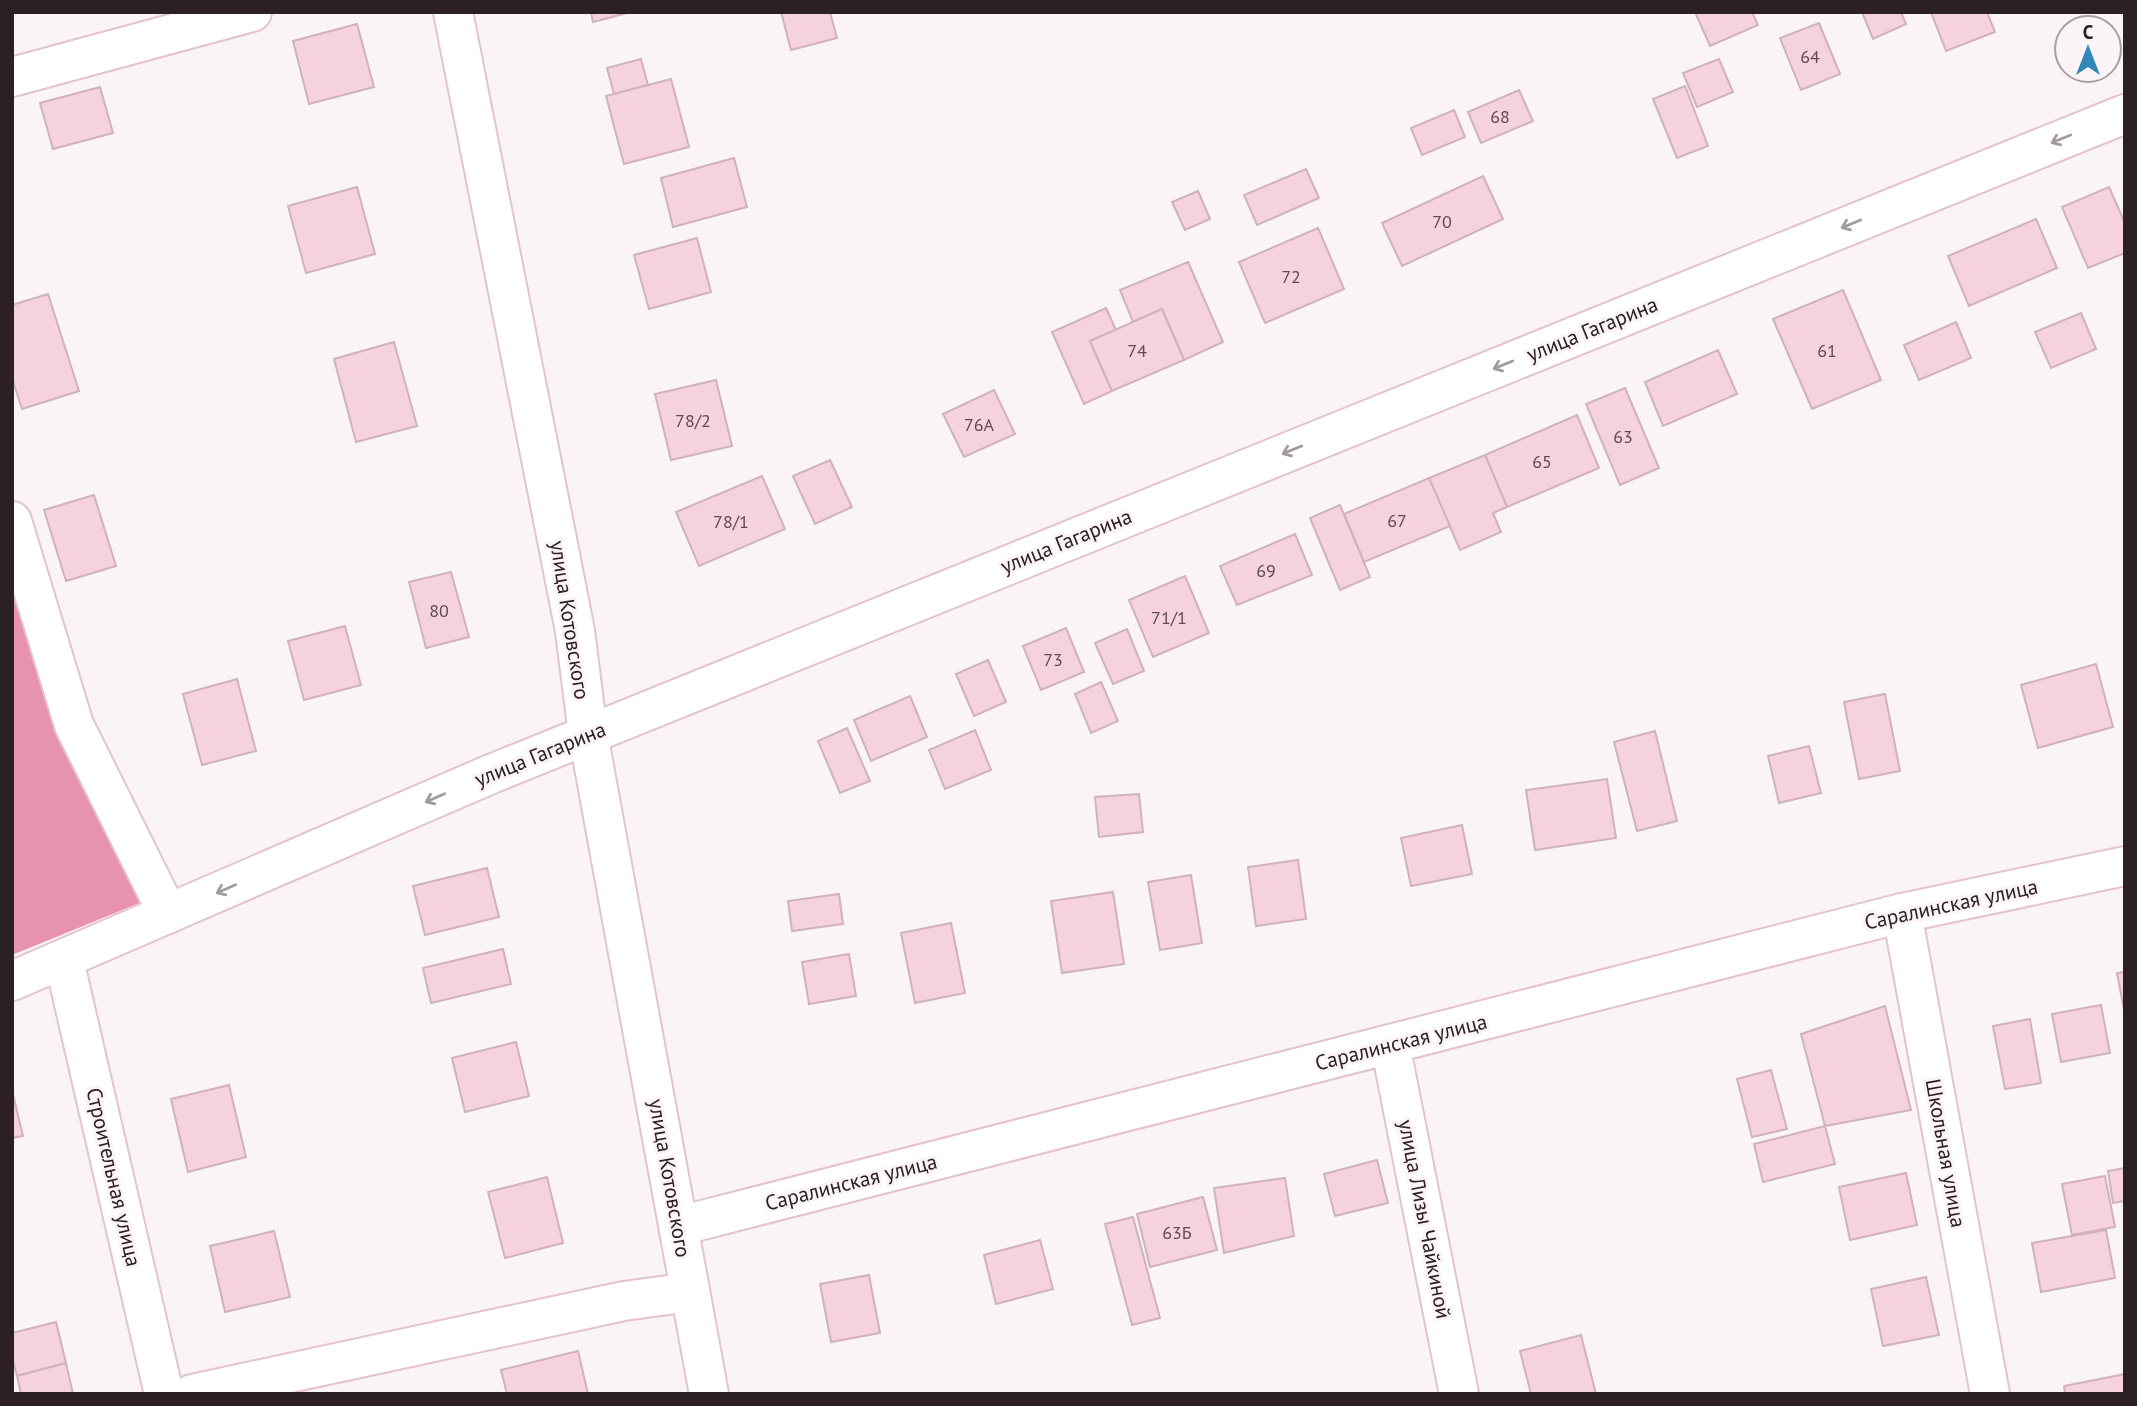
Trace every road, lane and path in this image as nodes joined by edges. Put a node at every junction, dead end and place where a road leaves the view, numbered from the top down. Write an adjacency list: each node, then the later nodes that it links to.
1 (252, 12): 3 (street)
2 (453, 12): 6 (street, улица Котовского)
3 (12, 77)
4 (2125, 114): 6 (street, улица Гагарина, one-way to 6)
5 (12, 521): 9 (street)
6 (588, 734): 9 (street, улица Гагарина, one-way to 9); 13 (street, улица Котовского)
7 (2125, 866): 8 (street, Саралинская улица)
8 (1902, 913): 12 (street, Саралинская улица); 19 (street, Школьная улица)
9 (168, 914): 10 (street, улица Гагарина)
10 (64, 960): 11 (street, улица Гагарина); 15 (street, Строительная улица)
11 (12, 981)
12 (1390, 1044): 13 (street, Саралинская улица); 18 (street, улица Лизы Чайкиной)
13 (678, 1226): 14 (street, улица Котовского)
14 (691, 1292): 16 (street); 17 (street, улица Котовского)
15 (164, 1394)
16 (192, 1394)
17 (709, 1394)
18 (1459, 1394)
19 (1990, 1394)

